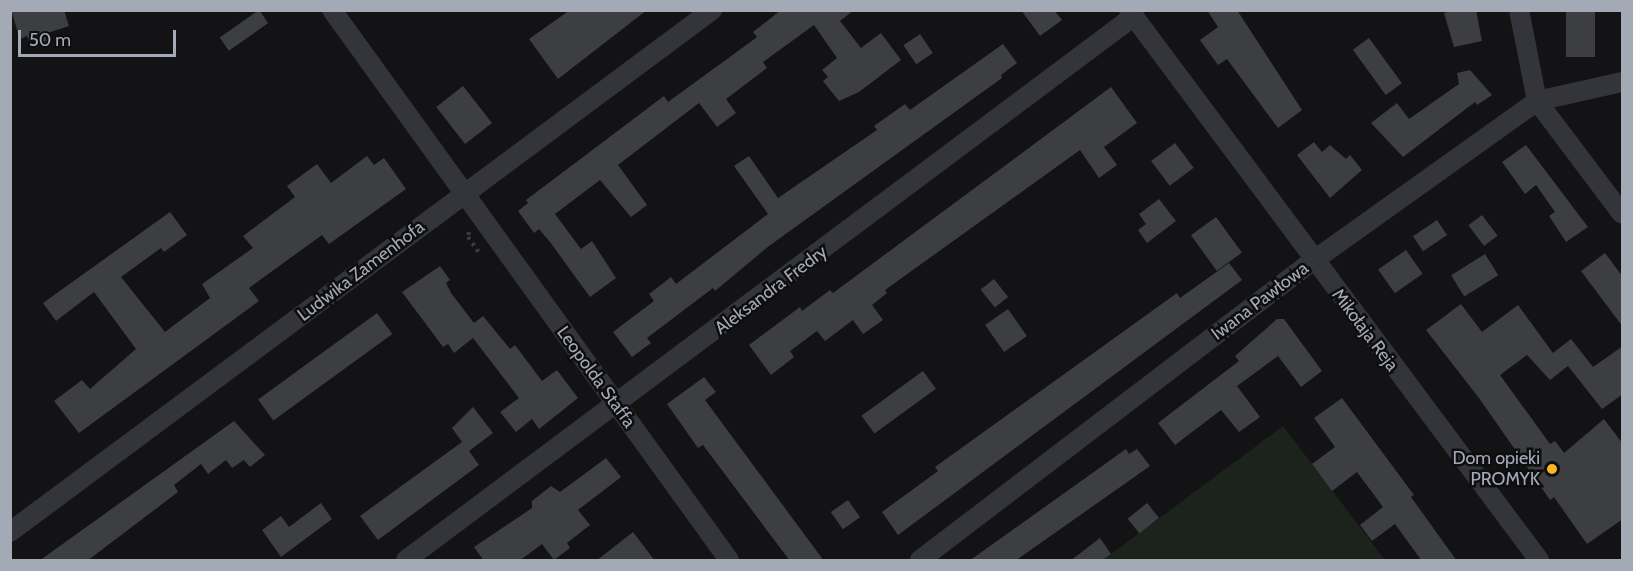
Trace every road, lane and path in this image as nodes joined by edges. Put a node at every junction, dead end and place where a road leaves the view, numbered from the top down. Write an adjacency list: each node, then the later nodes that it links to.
1 (332, 10): 7 (street, Leopolda Staffa)
2 (712, 10): 7 (street, Ludwika Zamenhofa)
3 (1519, 10): 6 (street)
4 (1131, 13): 9 (street, Mikołaja Reja); 10 (street, Aleksandra Fredry)
5 (1623, 82): 6 (street, Iwana Pawłowa)
6 (1538, 101): 8 (street); 9 (street, Iwana Pawłowa)
7 (462, 195): 10 (street, Leopolda Staffa); 11 (street, Ludwika Zamenhofa)
8 (1623, 214)
9 (1313, 261): 14 (street, Iwana Pawłowa); 15 (street, Mikołaja Reja)
10 (617, 406): 12 (street, Aleksandra Fredry); 13 (street, Leopolda Staffa)
11 (10, 532)
12 (406, 561)
13 (729, 561)
14 (920, 561)
15 (1539, 561)

